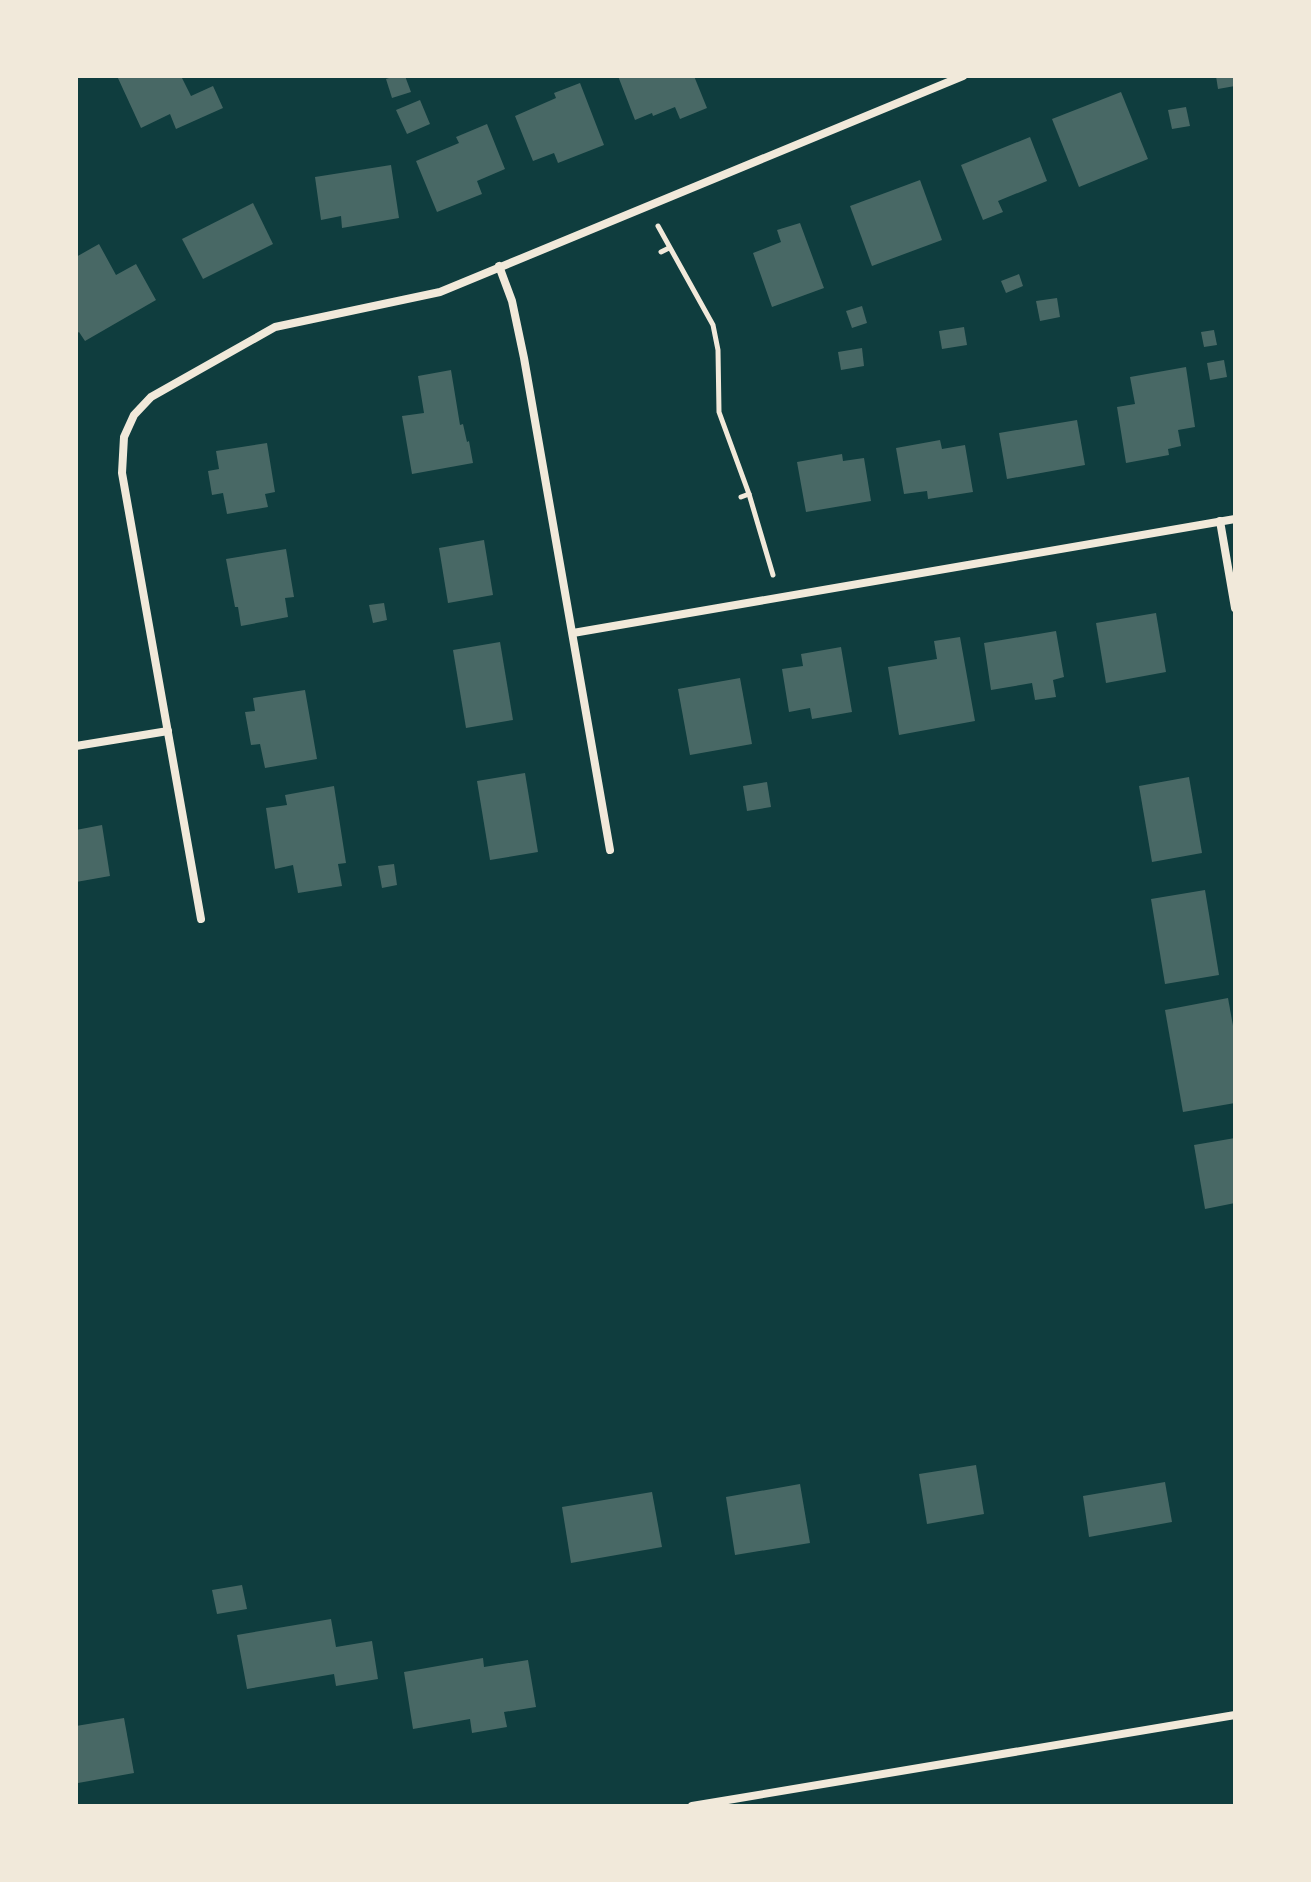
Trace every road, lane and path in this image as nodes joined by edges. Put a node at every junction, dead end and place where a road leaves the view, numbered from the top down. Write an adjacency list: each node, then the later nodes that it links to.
1 (963, 76): 5 (street)
2 (658, 226): 3 (path)
3 (669, 248): 4 (path); 6 (path)
4 (661, 252)
5 (499, 266): 12 (street); 13 (street)
6 (749, 494): 7 (path); 10 (path)
7 (741, 497)
8 (1235, 519): 9 (street)
9 (1220, 521): 11 (street); 12 (street)
10 (773, 575)
11 (1235, 608)
12 (573, 633): 15 (street)
13 (168, 731): 14 (street); 16 (street)
14 (76, 746)
15 (610, 850)
16 (201, 919)
17 (1235, 1715): 18 (street)
18 (692, 1806)

